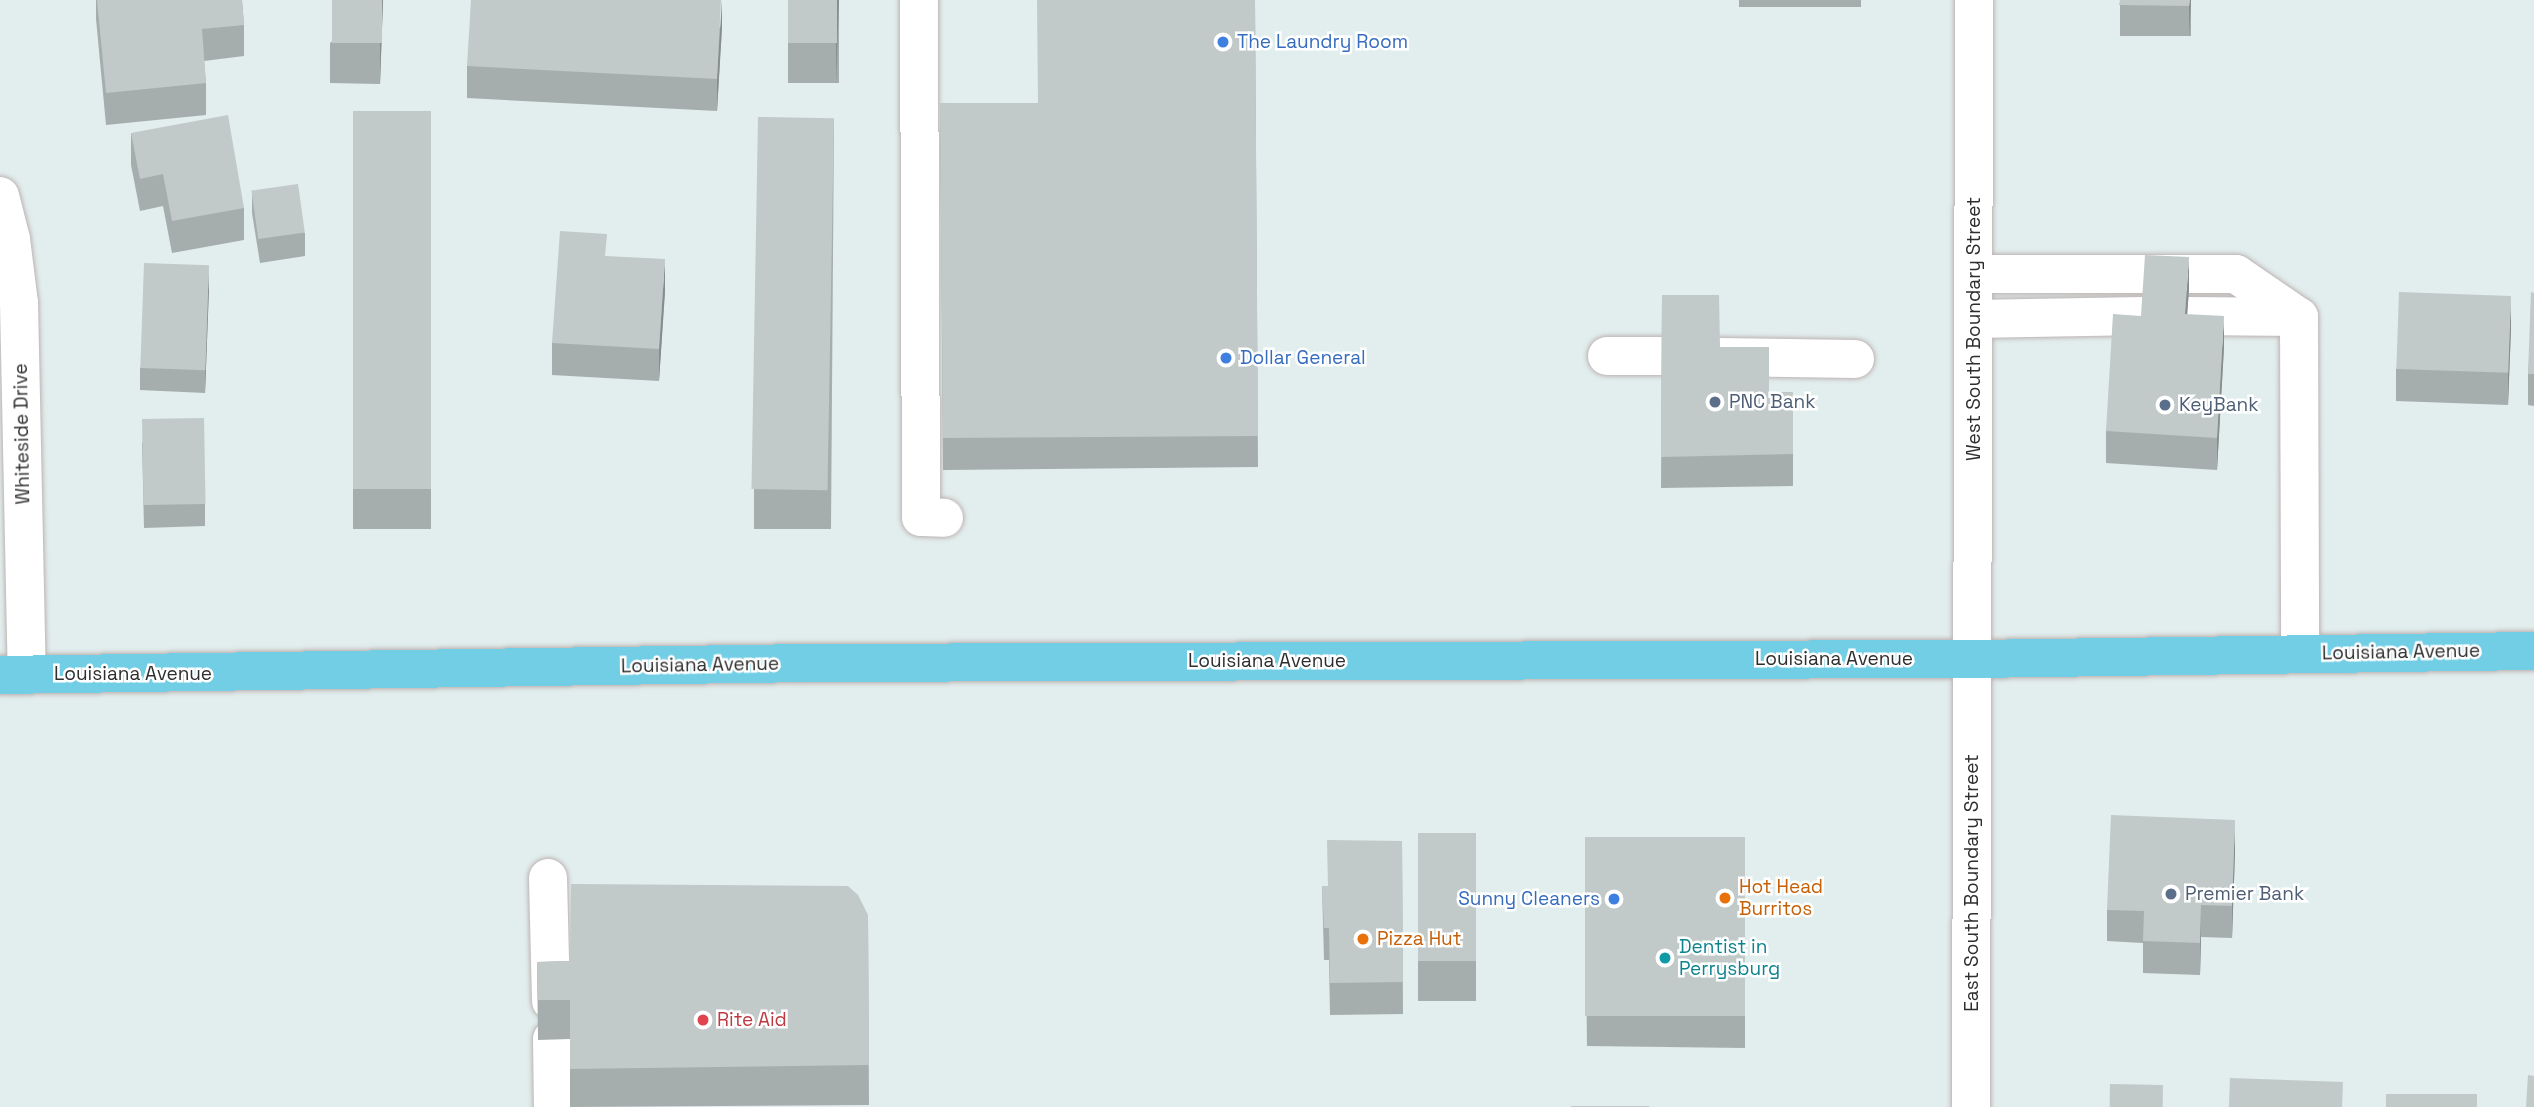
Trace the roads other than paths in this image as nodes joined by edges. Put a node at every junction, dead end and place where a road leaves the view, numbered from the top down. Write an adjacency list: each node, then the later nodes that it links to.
1 (919, 0): 13 (street)
2 (1974, 0): 4 (street, West South Boundary Street)
3 (0, 196): 17 (street, Whiteside Drive)
4 (1974, 275): 7 (street); 8 (street, West South Boundary Street)
5 (2143, 316): 8 (street)
6 (2187, 316): 7 (street)
7 (2299, 317): 15 (street)
8 (1973, 319): 16 (street, West South Boundary Street)
9 (1607, 356): 10 (street)
10 (1661, 356)
11 (1720, 357): 12 (street)
12 (1855, 359)
13 (944, 518)
14 (2534, 651): 15 (main road, Louisiana Avenue)
15 (2300, 653): 16 (main road, Louisiana Avenue)
16 (1973, 659): 17 (main road, Louisiana Avenue); 22 (street, East South Boundary Street)
17 (14, 675)
18 (548, 878): 19 (street)
19 (551, 1002)
20 (552, 1039): 21 (street)
21 (553, 1107)
22 (1971, 1107)

